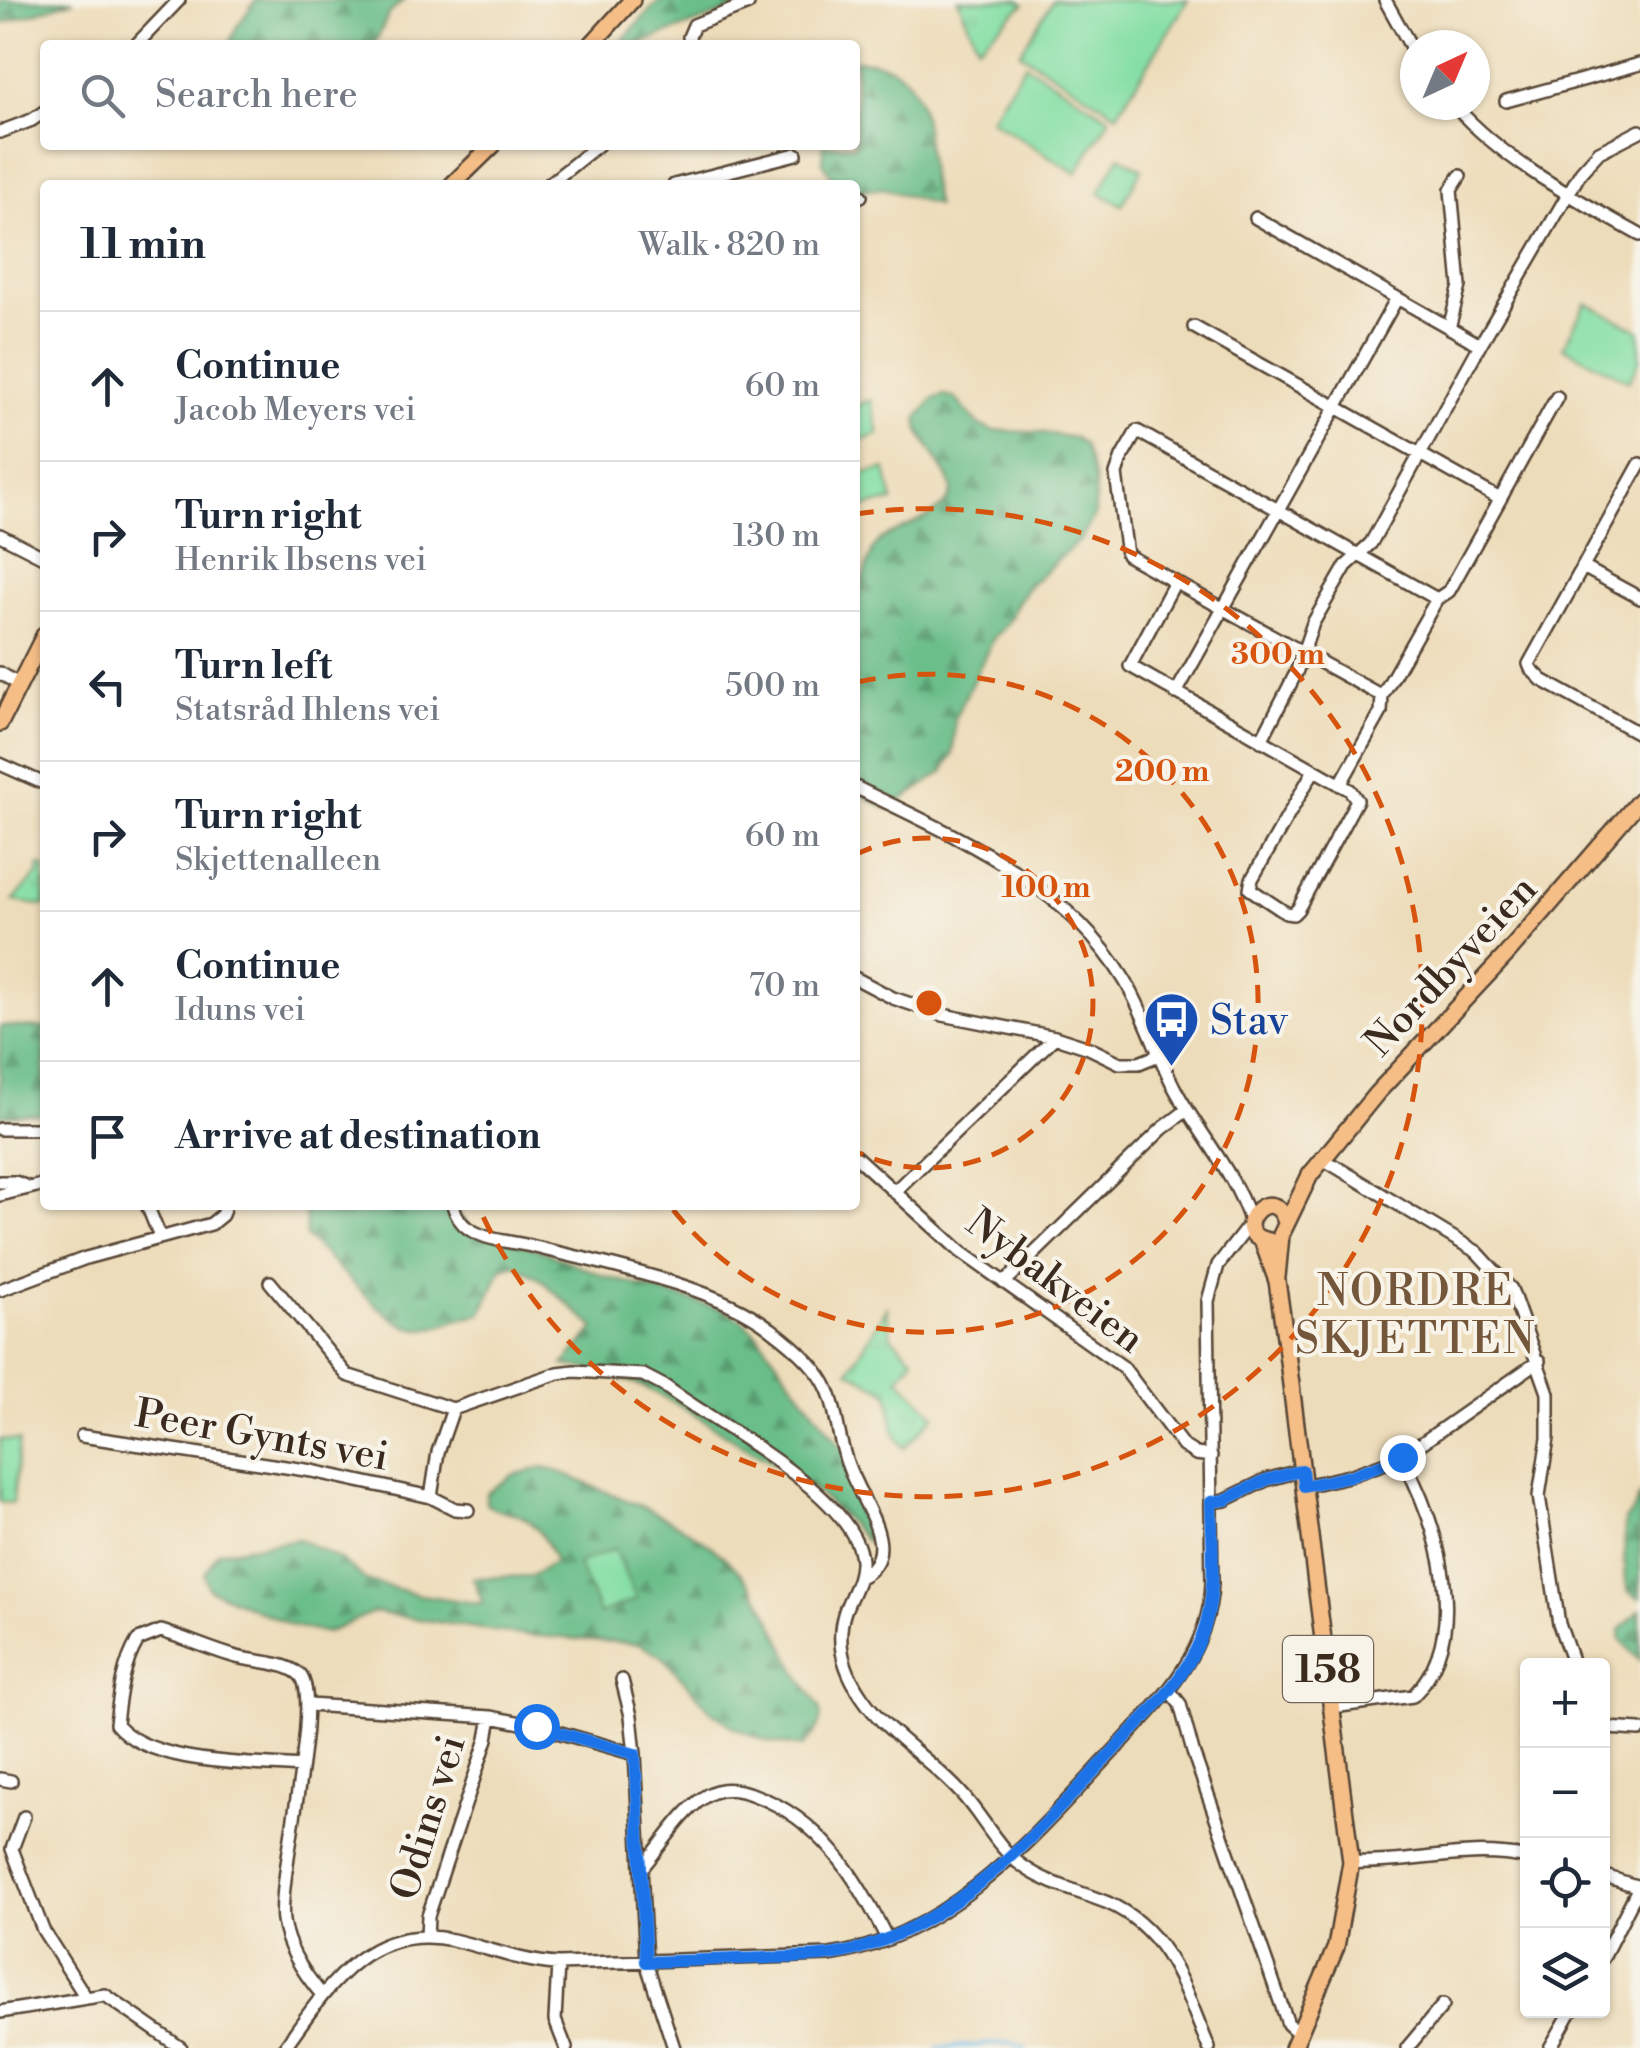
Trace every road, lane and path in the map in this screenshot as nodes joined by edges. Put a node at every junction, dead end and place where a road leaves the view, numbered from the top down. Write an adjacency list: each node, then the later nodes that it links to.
1 (179, 0): 6 (street)
2 (632, 0): 7 (main road)
3 (1385, 0): 5 (street)
4 (748, 4): 8 (street)
5 (1402, 30)
6 (141, 40)
7 (596, 40)
8 (690, 40)
9 (1640, 64): 10 (street)
10 (1506, 101)
11 (40, 114): 14 (street)
12 (1470, 120): 22 (street)
13 (1640, 131): 22 (street)
14 (0, 132)
15 (489, 150): 19 (main road)
16 (592, 150): 20 (street)
17 (796, 154): 21 (street)
18 (1460, 176): 27 (street)
19 (457, 180)
20 (554, 180)
21 (694, 180)
22 (1568, 195): 24 (street); 28 (street)
23 (1256, 218): 25 (street)
24 (1640, 235)
25 (1397, 298): 27 (street); 30 (street)
26 (1194, 328): 30 (street)
27 (1450, 328): 28 (street)
28 (1480, 345): 31 (street)
29 (1558, 397): 33 (street)
30 (1336, 407): 31 (street); 34 (street)
31 (1420, 454): 33 (street); 36 (street)
32 (1640, 464): 38 (street)
33 (1500, 499): 41 (street)
34 (1279, 510): 36 (street); 39 (street); 42 (street)
35 (0, 535): 37 (street)
36 (1359, 554): 41 (street); 44 (street)
37 (40, 555)
38 (1583, 567): 40 (street); 50 (street)
39 (1175, 582): 42 (street); 47 (street)
40 (1640, 598)
41 (1437, 599): 48 (street)
42 (1223, 608): 44 (street); 47 (street)
43 (40, 644): 46 (main road)
44 (1304, 653): 48 (street); 51 (street)
45 (0, 673): 46 (street)
46 (20, 685): 49 (main road)
47 (1176, 693): 51 (street)
48 (1382, 696): 55 (street)
49 (0, 723)
50 (1640, 734)
51 (1261, 740): 53 (street)
52 (0, 764): 54 (street)
53 (1314, 770): 55 (street); 55 (street)
54 (40, 782)
55 (1340, 785)
56 (860, 790): 60 (street)
57 (1640, 800): 64 (main road, Nordbyveien / 158)
58 (860, 981): 59 (street)
59 (1054, 1037): 60 (street); 71 (street)
60 (1159, 1056): 61 (street)
61 (1188, 1110): 68 (street); 82 (street)
62 (0, 1129): 63 (street)
63 (40, 1129)
64 (1323, 1159): 66 (main road, Nordbyveien / 158); 84 (street)
65 (860, 1161): 71 (street, Nybakveien)
66 (1310, 1175): 73 (main road, Nordbyveien / 158); 77 (main road, Nordbyveien / 158)
67 (0, 1182): 70 (street)
68 (1237, 1184): 73 (street); 78 (street)
69 (40, 1185): 70 (street)
70 (26, 1187): 72 (street)
71 (894, 1192): 82 (street, Nybakveien)
72 (0, 1194)
73 (1267, 1206): 77 (main road); 78 (main road, 158)
74 (149, 1210): 79 (street)
75 (224, 1210): 79 (street)
76 (455, 1210): 93 (street)
77 (1284, 1228): 78 (main road); 81 (main road, 158)
78 (1255, 1230): 81 (main road, 158); 87 (street)
79 (160, 1237): 83 (street)
80 (270, 1282): 85 (street)
81 (1276, 1282): 89 (main road, 158)
82 (1004, 1283): 87 (street, Nybakveien)
83 (0, 1290)
84 (1539, 1361): 88 (street); 94 (street)
85 (453, 1409): 90 (street, Peer Gynts vei); 93 (street)
86 (82, 1436): 90 (street, Peer Gynts vei)
87 (1211, 1456): 91 (street)
88 (1402, 1457): 89 (street); 98 (street)
89 (1303, 1478): 91 (street); 98 (main road, 158)
90 (431, 1498): 92 (street, Peer Gynts vei)
91 (1211, 1502): 96 (street)
92 (468, 1510)
93 (860, 1577): 105 (street)
94 (1571, 1658)
95 (622, 1680): 102 (street)
96 (1169, 1690): 105 (street); 121 (street)
97 (309, 1705): 99 (street); 103 (street); 103 (street)
98 (1333, 1707): 107 (main road, 158)
99 (491, 1717): 102 (street); 111 (street, Odins vei)
100 (1610, 1728): 101 (street)
101 (1640, 1730)
102 (635, 1754): 108 (street)
103 (301, 1767): 116 (street)
104 (24, 1817): 117 (street)
105 (1011, 1856): 112 (street); 126 (street)
106 (1520, 1857): 107 (street)
107 (1351, 1862): 121 (main road, 158)
108 (642, 1868): 112 (street); 114 (street)
109 (1610, 1877): 110 (street)
110 (1640, 1886): 113 (street)
111 (427, 1937): 115 (street); 116 (street)
112 (887, 1939): 114 (street)
113 (1610, 1944)
114 (646, 1962): 115 (street); 125 (street)
115 (558, 1964): 124 (street)
116 (322, 1995): 123 (street)
117 (85, 1996): 119 (street); 122 (street)
118 (1443, 2004): 127 (street)
119 (0, 2012)
120 (1567, 2018): 128 (street)
121 (1295, 2041)
122 (181, 2048)
123 (284, 2048)
124 (566, 2048)
125 (674, 2048)
126 (1209, 2048)
127 (1407, 2048)
128 (1550, 2048)

